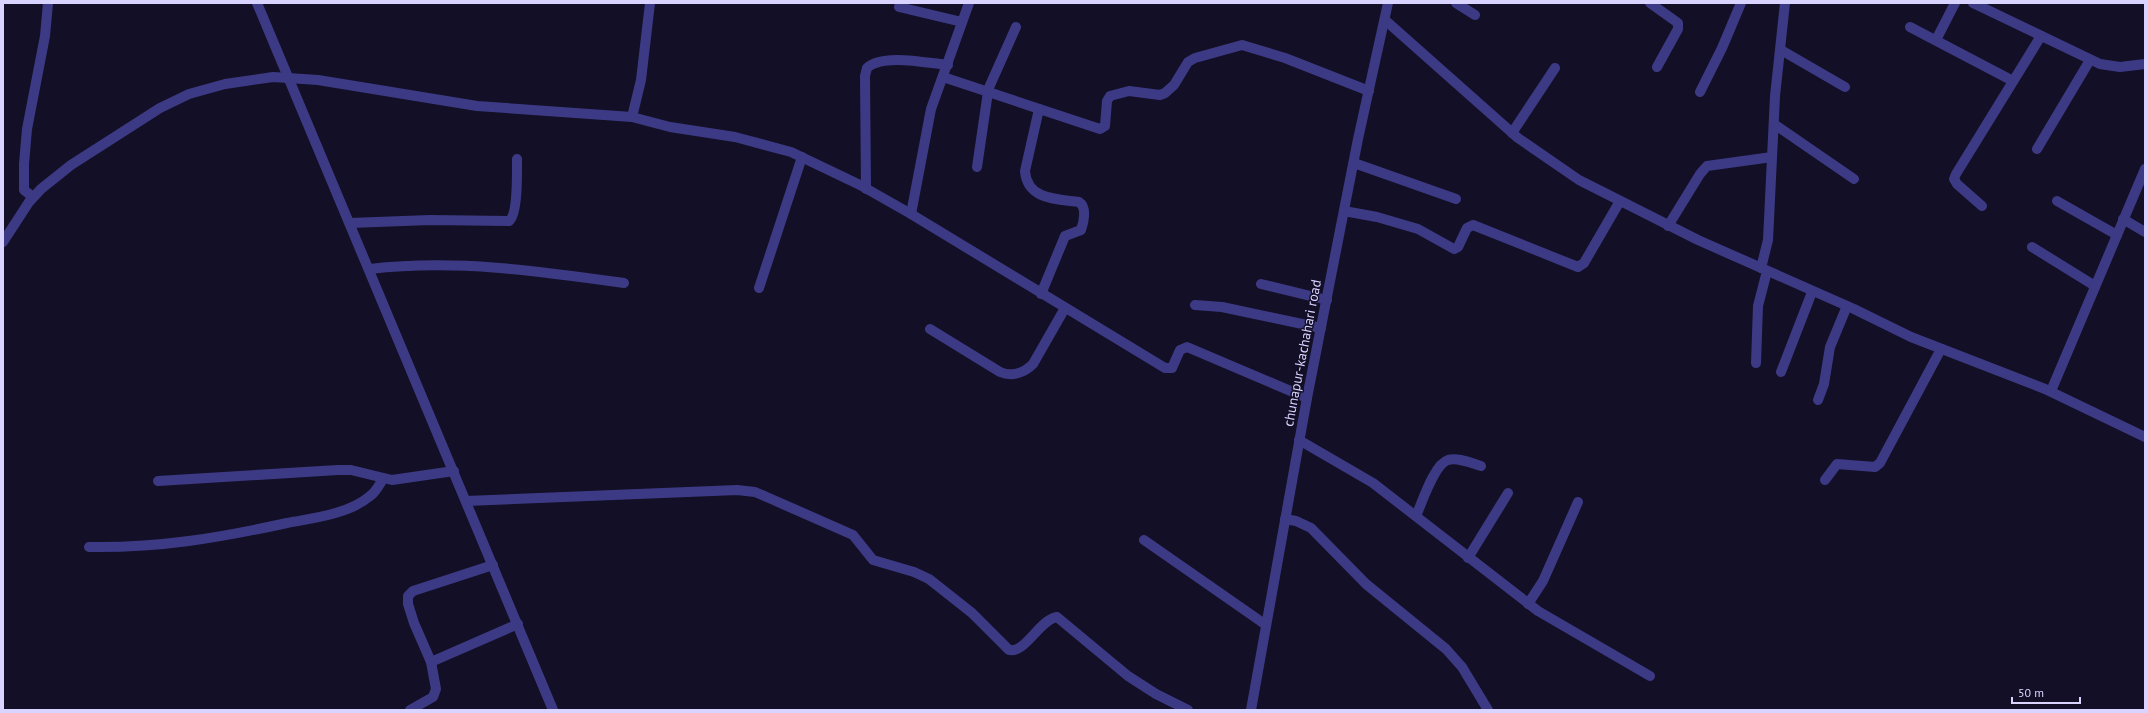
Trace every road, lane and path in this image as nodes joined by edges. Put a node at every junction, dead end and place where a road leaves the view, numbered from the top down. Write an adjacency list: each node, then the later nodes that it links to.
1 (48, 3): 46 (street)
2 (257, 3): 27 (street)
3 (650, 3): 34 (street)
4 (969, 3): 15 (street)
5 (1388, 3): 14 (street, chunapur-kachahari road)
6 (1456, 3): 13 (street)
7 (1741, 3): 32 (street)
8 (1784, 3): 20 (street)
9 (1955, 3): 19 (street)
10 (1973, 3): 18 (street)
11 (1655, 4): 24 (street)
12 (899, 7): 15 (street)
13 (1475, 15)
14 (1385, 20): 30 (street, chunapur-kachahari road); 36 (street)
15 (962, 22): 23 (street)
16 (1016, 27): 31 (street)
17 (1910, 27): 19 (street)
18 (2041, 36): 21 (street); 28 (street)
19 (1936, 40): 28 (street)
20 (1780, 50): 29 (street); 35 (street)
21 (2090, 60): 22 (street); 37 (street)
22 (2145, 64)
23 (948, 65): 26 (street); 45 (street)
24 (1657, 67)
25 (1555, 68): 36 (street)
26 (943, 77): 31 (street); 52 (street)
27 (288, 78): 34 (street); 46 (street); 54 (street)
28 (2013, 81): 50 (street)
29 (1845, 87)
30 (1369, 91): 33 (street); 41 (street, chunapur-kachahari road)
31 (988, 92): 33 (street); 42 (street)
32 (1700, 92)
33 (1039, 109): 67 (street)
34 (632, 117): 38 (street)
35 (1774, 124): 39 (street); 44 (street)
36 (1512, 133): 48 (street)
37 (2037, 149)
38 (802, 157): 45 (street); 65 (street)
39 (1772, 157): 55 (street); 61 (street)
40 (517, 159): 54 (street)
41 (1354, 163): 47 (street); 51 (street, chunapur-kachahari road)
42 (977, 166)
43 (2145, 169): 53 (street)
44 (1854, 179)
45 (866, 188): 52 (street)
46 (33, 198): 58 (street)
47 (1456, 199)
48 (1620, 201): 51 (street); 55 (street)
49 (2057, 202): 57 (street)
50 (1982, 206)
51 (1344, 211): 68 (street, chunapur-kachahari road)
52 (911, 214): 67 (street)
53 (2123, 219): 56 (street); 57 (street)
54 (350, 222): 60 (street)
55 (1668, 226): 61 (street)
56 (2145, 232)
57 (2117, 235): 64 (street)
58 (3, 242)
59 (2032, 247): 64 (street)
60 (370, 268): 62 (street); 83 (street)
61 (1764, 269): 66 (street); 75 (street)
62 (624, 283)
63 (1261, 284): 68 (street)
64 (2095, 286): 77 (street)
65 (759, 288)
66 (1812, 292): 70 (street); 76 (street)
67 (1041, 294): 71 (street)
68 (1327, 300): 72 (street, chunapur-kachahari road)
69 (1194, 305): 72 (street)
70 (1847, 306): 74 (street); 79 (street)
71 (1065, 308): 73 (street); 78 (street)
72 (1321, 328): 78 (street, chunapur-kachahari road)
73 (930, 329)
74 (1941, 349): 77 (street); 85 (street)
75 (1756, 363)
76 (1781, 372)
77 (2051, 392): 80 (street)
78 (1307, 398): 81 (street, chunapur-kachahari road)
79 (1818, 400)
80 (2145, 437)
81 (1300, 440): 90 (street); 91 (street, chunapur-kachahari road)
82 (1481, 466): 90 (street)
83 (454, 471): 84 (street); 88 (street)
84 (383, 479): 86 (street); 93 (street)
85 (1825, 480)
86 (158, 481)
87 (1508, 493): 94 (street)
88 (466, 501): 95 (street); 103 (street)
89 (1578, 502): 96 (street)
90 (1416, 516): 94 (street)
91 (1285, 519): 98 (street, chunapur-kachahari road); 105 (street)
92 (1144, 540): 98 (street)
93 (89, 547)
94 (1468, 558): 96 (street)
95 (493, 565): 97 (street); 99 (street)
96 (1528, 604): 100 (street)
97 (518, 624): 99 (street); 102 (street)
98 (1266, 625): 104 (street, chunapur-kachahari road)
99 (431, 662): 101 (street)
100 (1650, 676)
101 (410, 710)
102 (553, 710)
103 (1188, 710)
104 (1251, 710)
105 (1488, 710)

